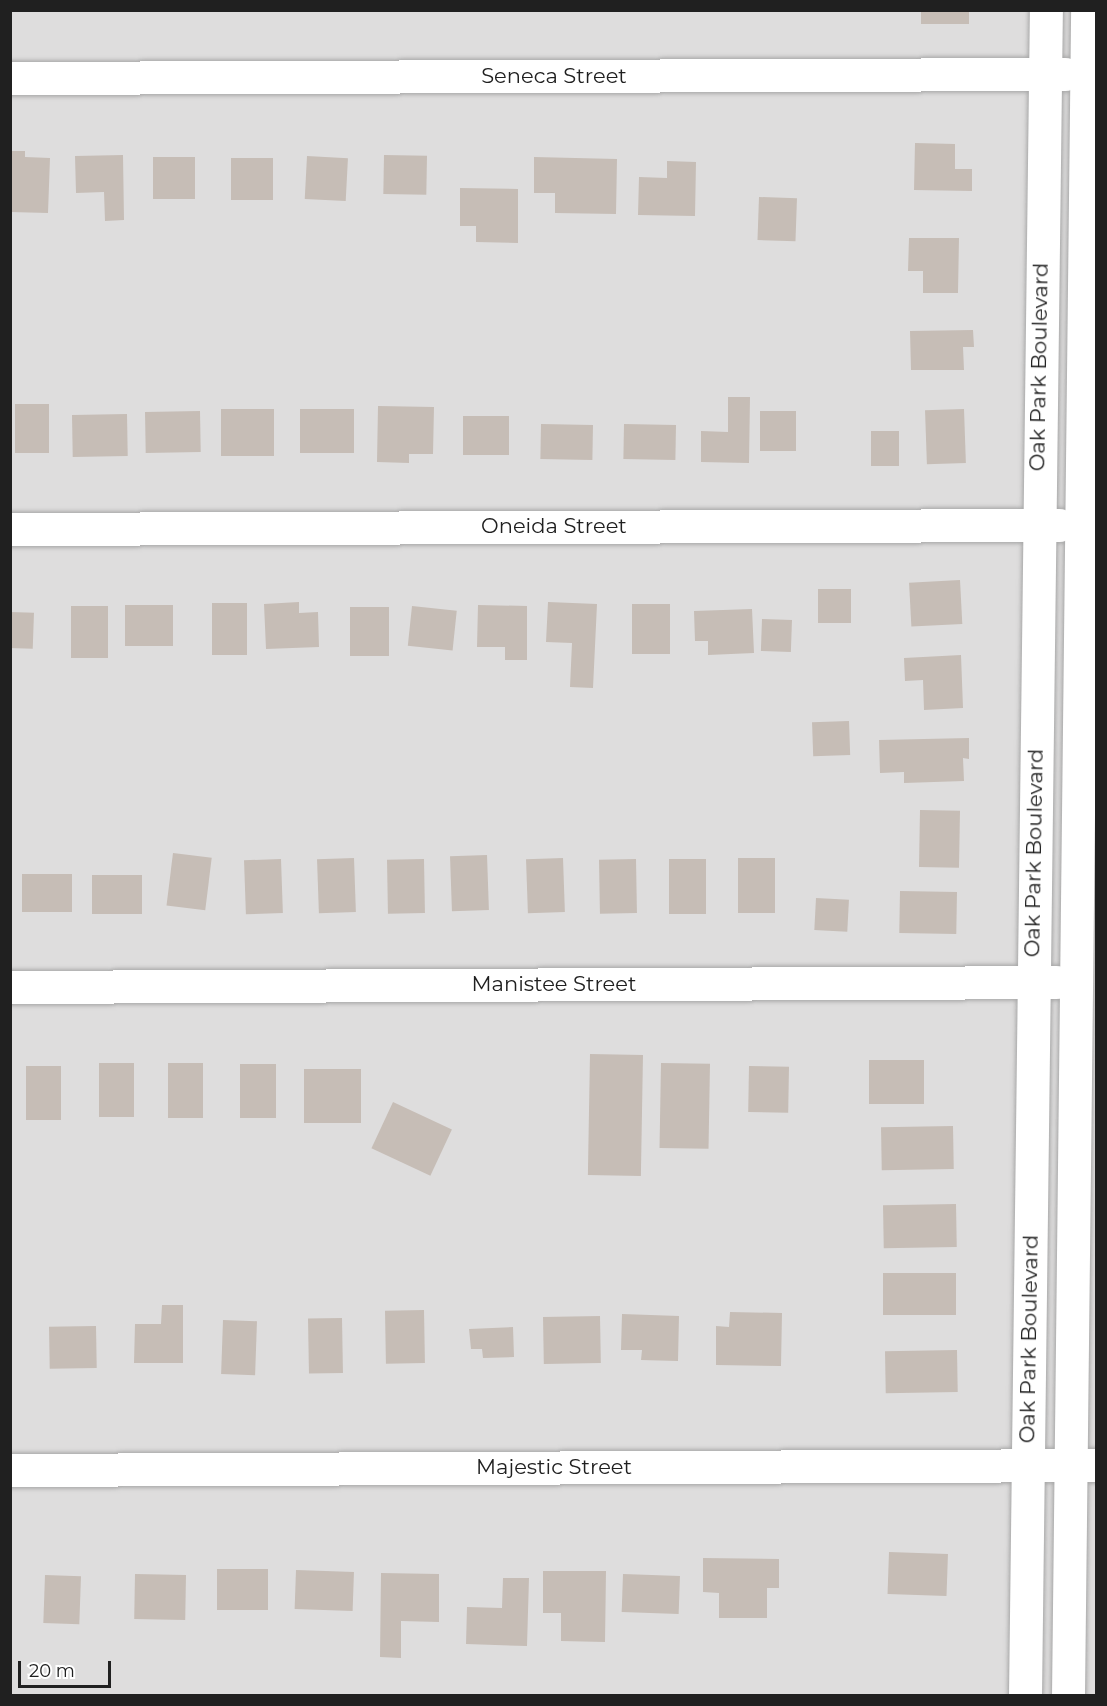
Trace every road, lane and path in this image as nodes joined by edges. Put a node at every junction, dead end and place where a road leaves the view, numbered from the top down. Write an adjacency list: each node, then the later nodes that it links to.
1 (1046, 10): 3 (street, Oak Park Boulevard)
2 (1087, 10): 4 (street, Oak Park Boulevard)
3 (1043, 74): 4 (street, Seneca Street); 5 (street, Seneca Street); 7 (street, Oak Park Boulevard)
4 (1091, 74): 6 (street, Oak Park Boulevard)
5 (10, 78)
6 (1088, 524): 7 (street, Oneida Street); 10 (street, Oak Park Boulevard)
7 (1038, 525): 8 (street, Oneida Street); 9 (street, Oak Park Boulevard)
8 (10, 529)
9 (1033, 982): 10 (street, Manistee Street); 11 (street, Manistee Street); 13 (street, Oak Park Boulevard)
10 (1086, 982): 12 (street, Oak Park Boulevard)
11 (10, 987)
12 (1084, 1465): 13 (street, Majestic Street); 16 (street, Oak Park Boulevard)
13 (1027, 1466): 14 (street, Majestic Street); 15 (street, Oak Park Boulevard)
14 (10, 1470)
15 (1026, 1695)
16 (1068, 1695)

